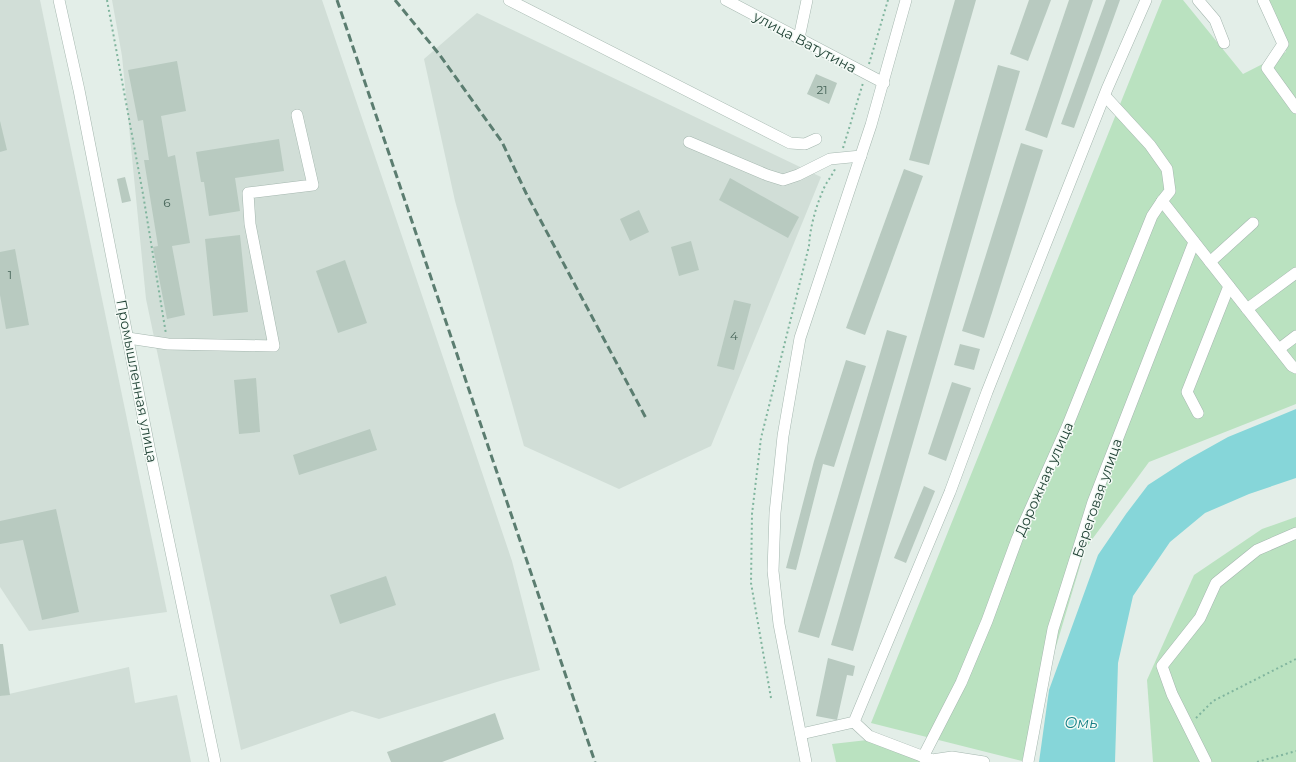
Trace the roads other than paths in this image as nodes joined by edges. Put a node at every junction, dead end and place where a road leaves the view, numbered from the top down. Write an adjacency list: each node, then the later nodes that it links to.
1 (59, 0): 26 (street, Промышленная улица)
2 (509, 0): 15 (street)
3 (726, 0): 9 (street, улица Ватутина)
4 (807, 0): 9 (street)
5 (906, 0): 11 (street)
6 (1146, 0): 12 (street)
7 (1198, 0): 10 (street)
8 (1263, 0): 13 (street)
9 (799, 38): 11 (street, улица Ватутина)
10 (1224, 43)
11 (884, 83): 17 (street)
12 (1105, 96): 18 (street, Дорожная улица); 31 (street)
13 (1296, 108)
14 (297, 115): 26 (street)
15 (816, 139)
16 (689, 142): 17 (street)
17 (860, 156): 32 (street)
18 (1162, 201): 20 (street); 33 (street, Дорожная улица)
19 (1253, 223): 21 (street)
20 (1194, 242): 21 (street); 37 (street, Береговая улица)
21 (1210, 262): 23 (street)
22 (1296, 272): 24 (street)
23 (1229, 286): 24 (street); 29 (street)
24 (1247, 309): 27 (street)
25 (1296, 336): 27 (street)
26 (128, 338): 34 (street, Промышленная улица)
27 (1279, 349): 28 (street)
28 (1296, 368)
29 (1198, 413)
30 (1296, 533): 38 (street)
31 (854, 722): 32 (street); 33 (street)
32 (801, 734): 35 (street)
33 (930, 760): 36 (street)
34 (215, 762)
35 (806, 762)
36 (984, 762)
37 (1028, 762)
38 (1206, 762)

